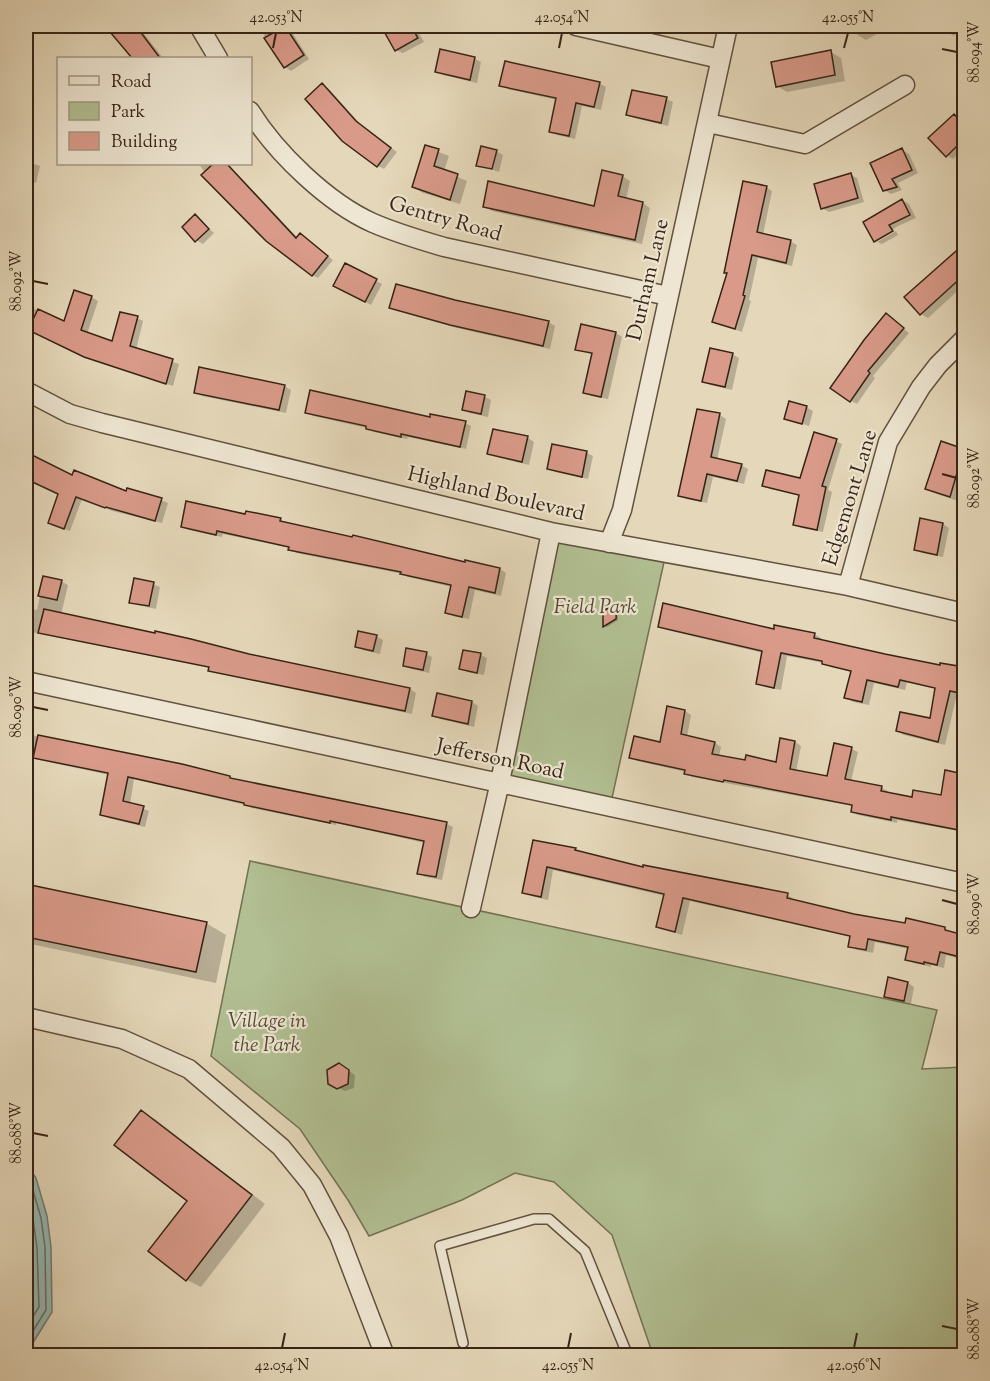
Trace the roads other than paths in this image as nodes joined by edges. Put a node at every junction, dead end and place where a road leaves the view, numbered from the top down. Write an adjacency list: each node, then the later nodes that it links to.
1 (199, 26): 4 (street)
2 (576, 26): 5 (street)
3 (728, 26): 5 (street, Durham Lane)
4 (217, 57)
5 (720, 59): 8 (street, Durham Lane)
6 (905, 85): 8 (street)
7 (252, 114): 9 (street, Gentry Road)
8 (708, 123): 9 (street, Durham Lane)
9 (668, 296): 13 (street, Durham Lane)
10 (964, 339): 14 (street, Edgemont Lane)
11 (26, 391): 12 (street, Highland Boulevard)
12 (552, 532): 13 (street, Highland Boulevard); 17 (street)
13 (609, 543): 14 (street, Highland Boulevard)
14 (848, 586): 15 (street, Highland Boulevard)
15 (964, 613)
16 (26, 681): 17 (street, Jefferson Road)
17 (500, 782): 18 (street, Jefferson Road); 19 (street)
18 (964, 883)
19 (471, 908)
20 (26, 1017): 22 (street)
21 (463, 1343): 23 (lane)
22 (385, 1356)
23 (628, 1356)

